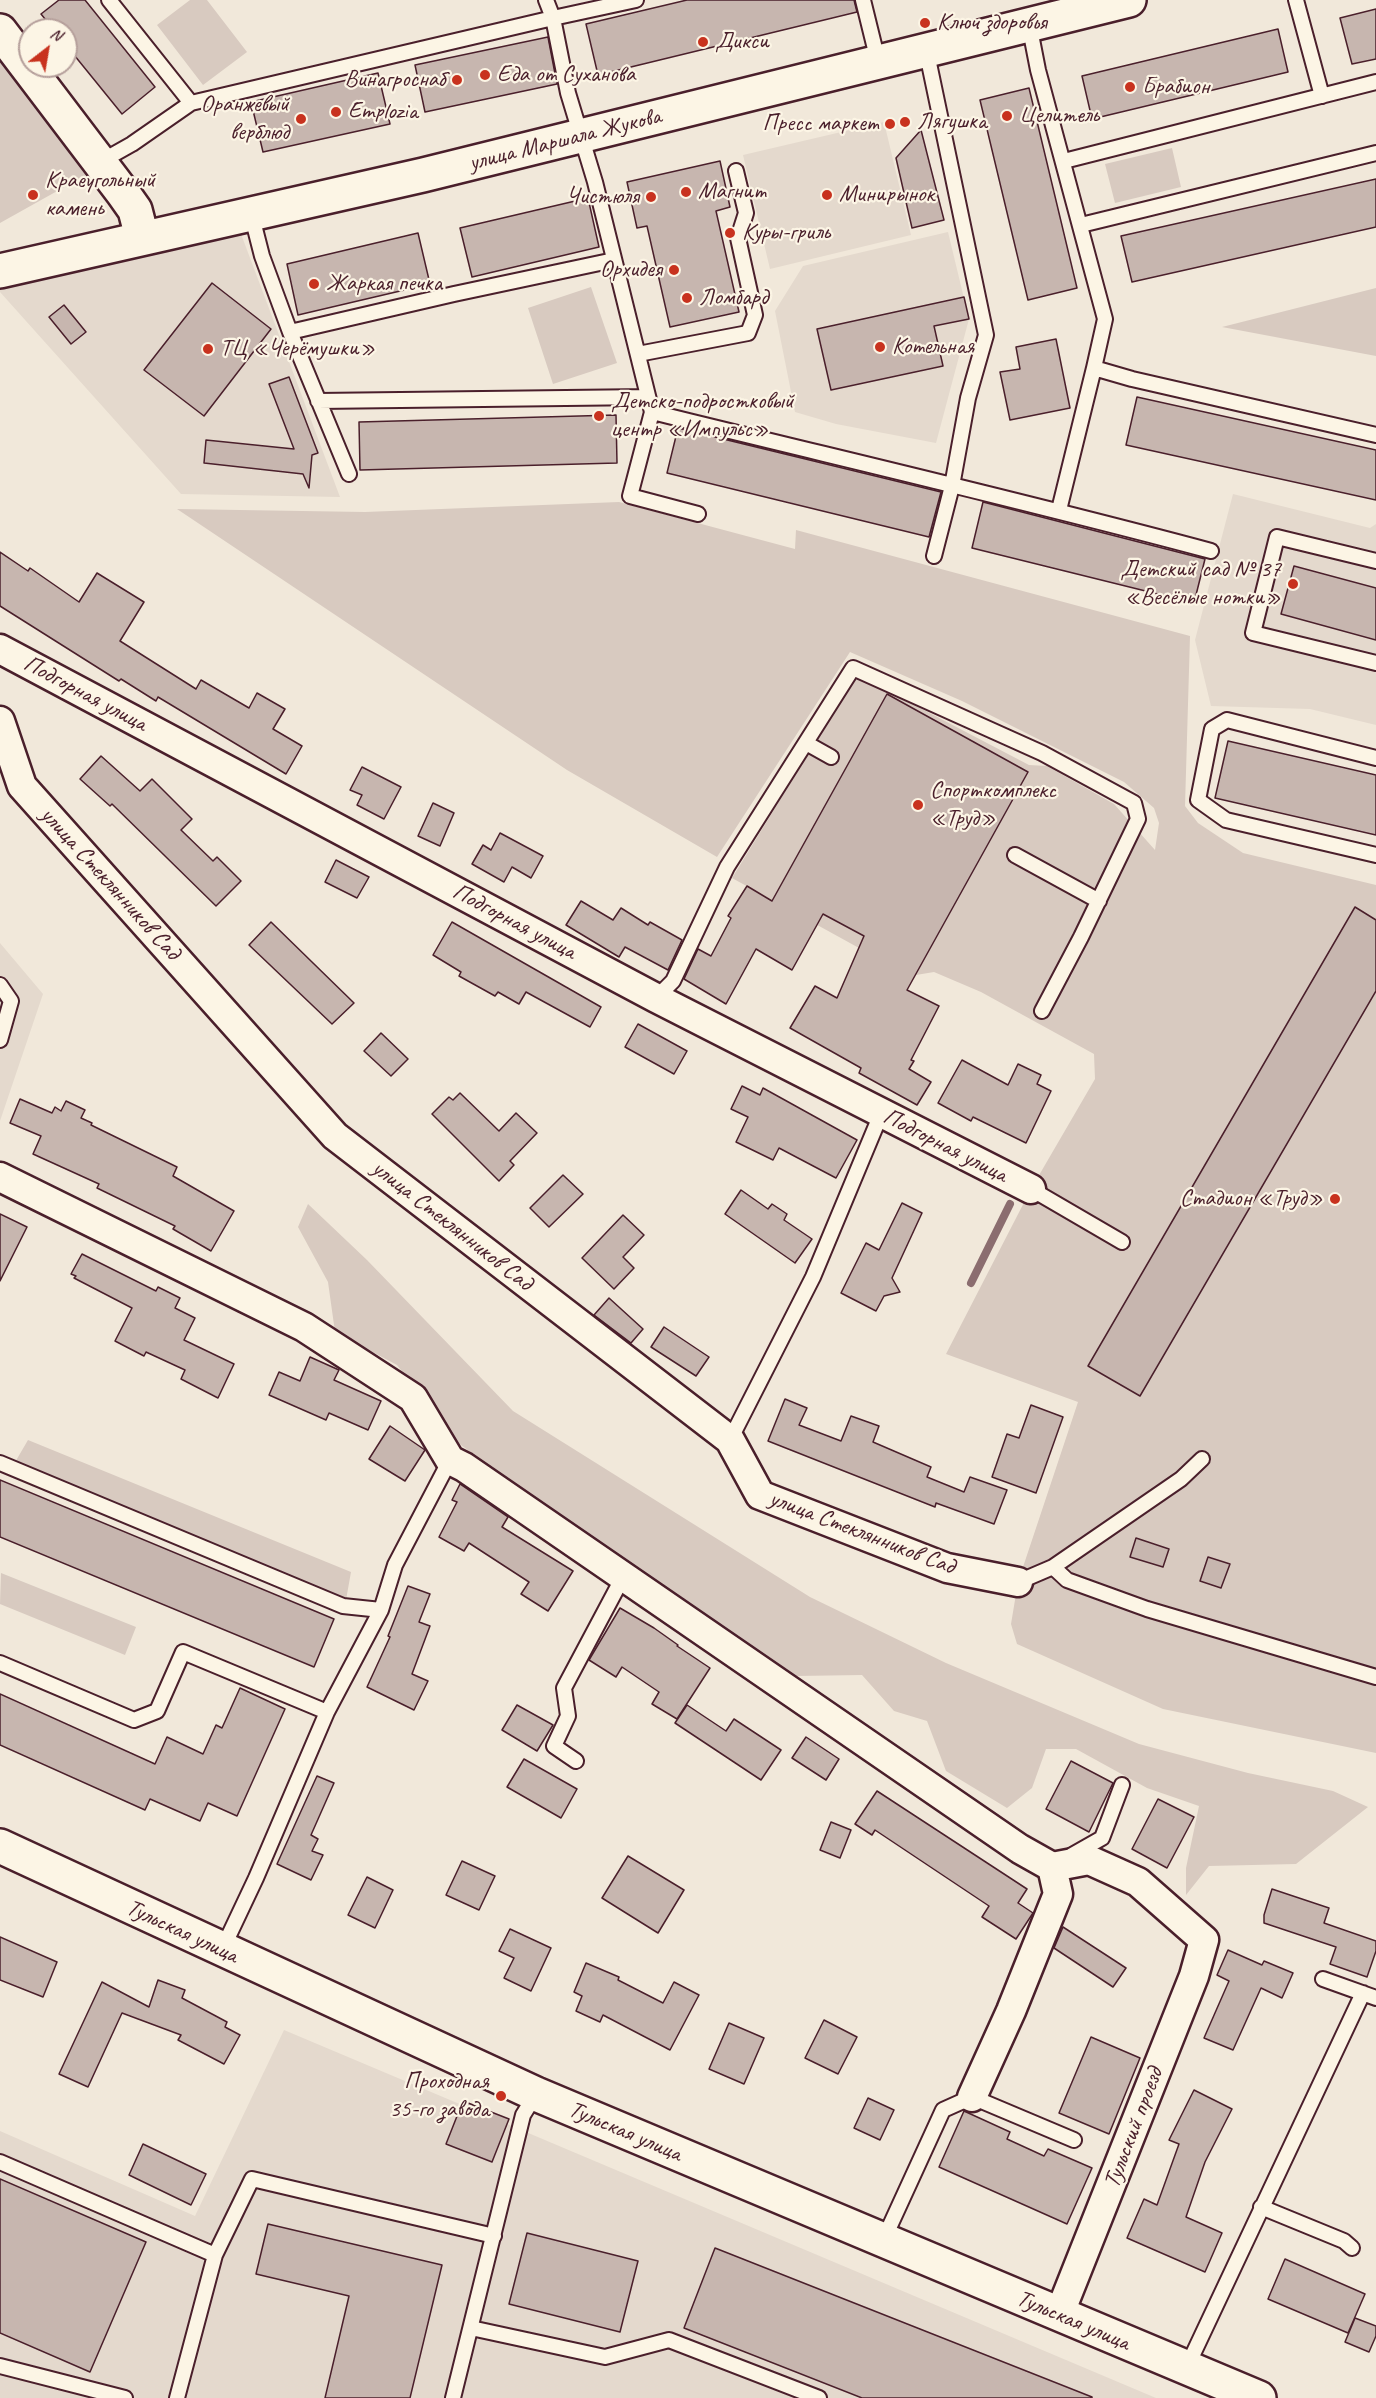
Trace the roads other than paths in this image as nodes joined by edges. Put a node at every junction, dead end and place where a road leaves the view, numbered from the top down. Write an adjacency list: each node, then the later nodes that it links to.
1 (109, 0): 14 (lane)
2 (546, 0): 7 (lane)
3 (636, 0): 7 (lane)
4 (863, 0): 11 (lane)
5 (1128, 0): 8 (main road, улица Маршала Жукова)
6 (1296, 0): 13 (lane)
7 (553, 18): 14 (lane); 15 (lane)
8 (1029, 24): 10 (main road, улица Маршала Жукова); 17 (lane)
9 (0, 31): 18 (main road)
10 (926, 49): 11 (main road, улица Маршала Жукова); 33 (lane)
11 (878, 61): 15 (main road, улица Маршала Жукова)
12 (1376, 82): 13 (lane)
13 (1322, 96): 17 (lane)
14 (191, 103): 18 (lane)
15 (583, 136): 20 (main road, улица Маршала Жукова); 23 (lane)
16 (1376, 153): 21 (lane)
17 (1064, 161): 21 (lane)
18 (99, 163): 22 (main road)
19 (736, 171): 26 (lane)
20 (251, 213): 22 (main road, улица Маршала Жукова); 25 (lane)
21 (1081, 225): 27 (lane)
22 (142, 237): 24 (main road, улица Маршала Жукова)
23 (614, 260): 25 (lane); 26 (lane)
24 (0, 271)
25 (290, 332): 29 (lane)
26 (638, 354): 28 (lane)
27 (1094, 368): 31 (lane); 34 (lane)
28 (648, 397): 29 (lane); 30 (lane)
29 (318, 401): 32 (lane)
30 (652, 412): 33 (lane); 35 (lane)
31 (1376, 435)
32 (349, 474)
33 (952, 486): 34 (lane); 37 (lane)
34 (1059, 510): 36 (lane)
35 (698, 514)
36 (1211, 551)
37 (934, 556)
38 (1376, 561): 40 (lane)
39 (0, 649): 49 (street, Подгорная улица)
40 (1376, 663)
41 (0, 721): 56 (street, улица Стеклянников Сад)
42 (806, 743): 43 (lane); 47 (lane); 49 (lane)
43 (831, 757)
44 (1376, 758): 46 (lane)
45 (1016, 855): 47 (lane)
46 (1376, 855)
47 (1099, 901): 50 (lane)
48 (0, 985): 51 (lane)
49 (656, 998): 52 (street, Подгорная улица)
50 (1042, 1011)
51 (0, 1040)
52 (881, 1114): 54 (street, Подгорная улица); 56 (lane)
53 (0, 1177): 58 (street)
54 (1031, 1189): 55 (lane)
55 (1122, 1242)
56 (730, 1440): 62 (street, улица Стеклянников Сад)
57 (1202, 1459): 60 (lane)
58 (450, 1460): 61 (street); 63 (lane)
59 (0, 1463): 63 (lane)
60 (1053, 1567): 62 (lane); 65 (lane)
61 (623, 1577): 67 (lane); 70 (street)
62 (1018, 1582)
63 (381, 1610): 66 (lane)
64 (0, 1663): 66 (lane)
65 (1376, 1677)
66 (327, 1712): 71 (lane)
67 (576, 1761)
68 (1122, 1785): 70 (lane)
69 (0, 1846): 71 (main road, Тульская улица)
70 (1052, 1867): 75 (street); 83 (street, Тульский проезд)
71 (222, 1950): 74 (main road, Тульская улица)
72 (1323, 1979): 73 (lane)
73 (1370, 1996): 78 (lane)
74 (536, 2094): 79 (lane); 80 (main road, Тульская улица)
75 (972, 2097): 76 (lane); 80 (lane)
76 (1074, 2140)
77 (0, 2162): 82 (lane)
78 (1261, 2207): 81 (lane); 86 (lane)
79 (494, 2236): 82 (lane); 84 (lane)
80 (883, 2241): 83 (main road, Тульская улица)
81 (1352, 2248)
82 (215, 2255): 88 (lane)
83 (1059, 2315): 86 (main road, Тульская улица)
84 (471, 2328): 89 (lane); 90 (lane)
85 (0, 2366): 87 (lane)
86 (1186, 2369): 91 (main road, Тульская улица)
87 (125, 2398)
88 (177, 2398)
89 (453, 2398)
90 (819, 2398)
91 (1259, 2398)

